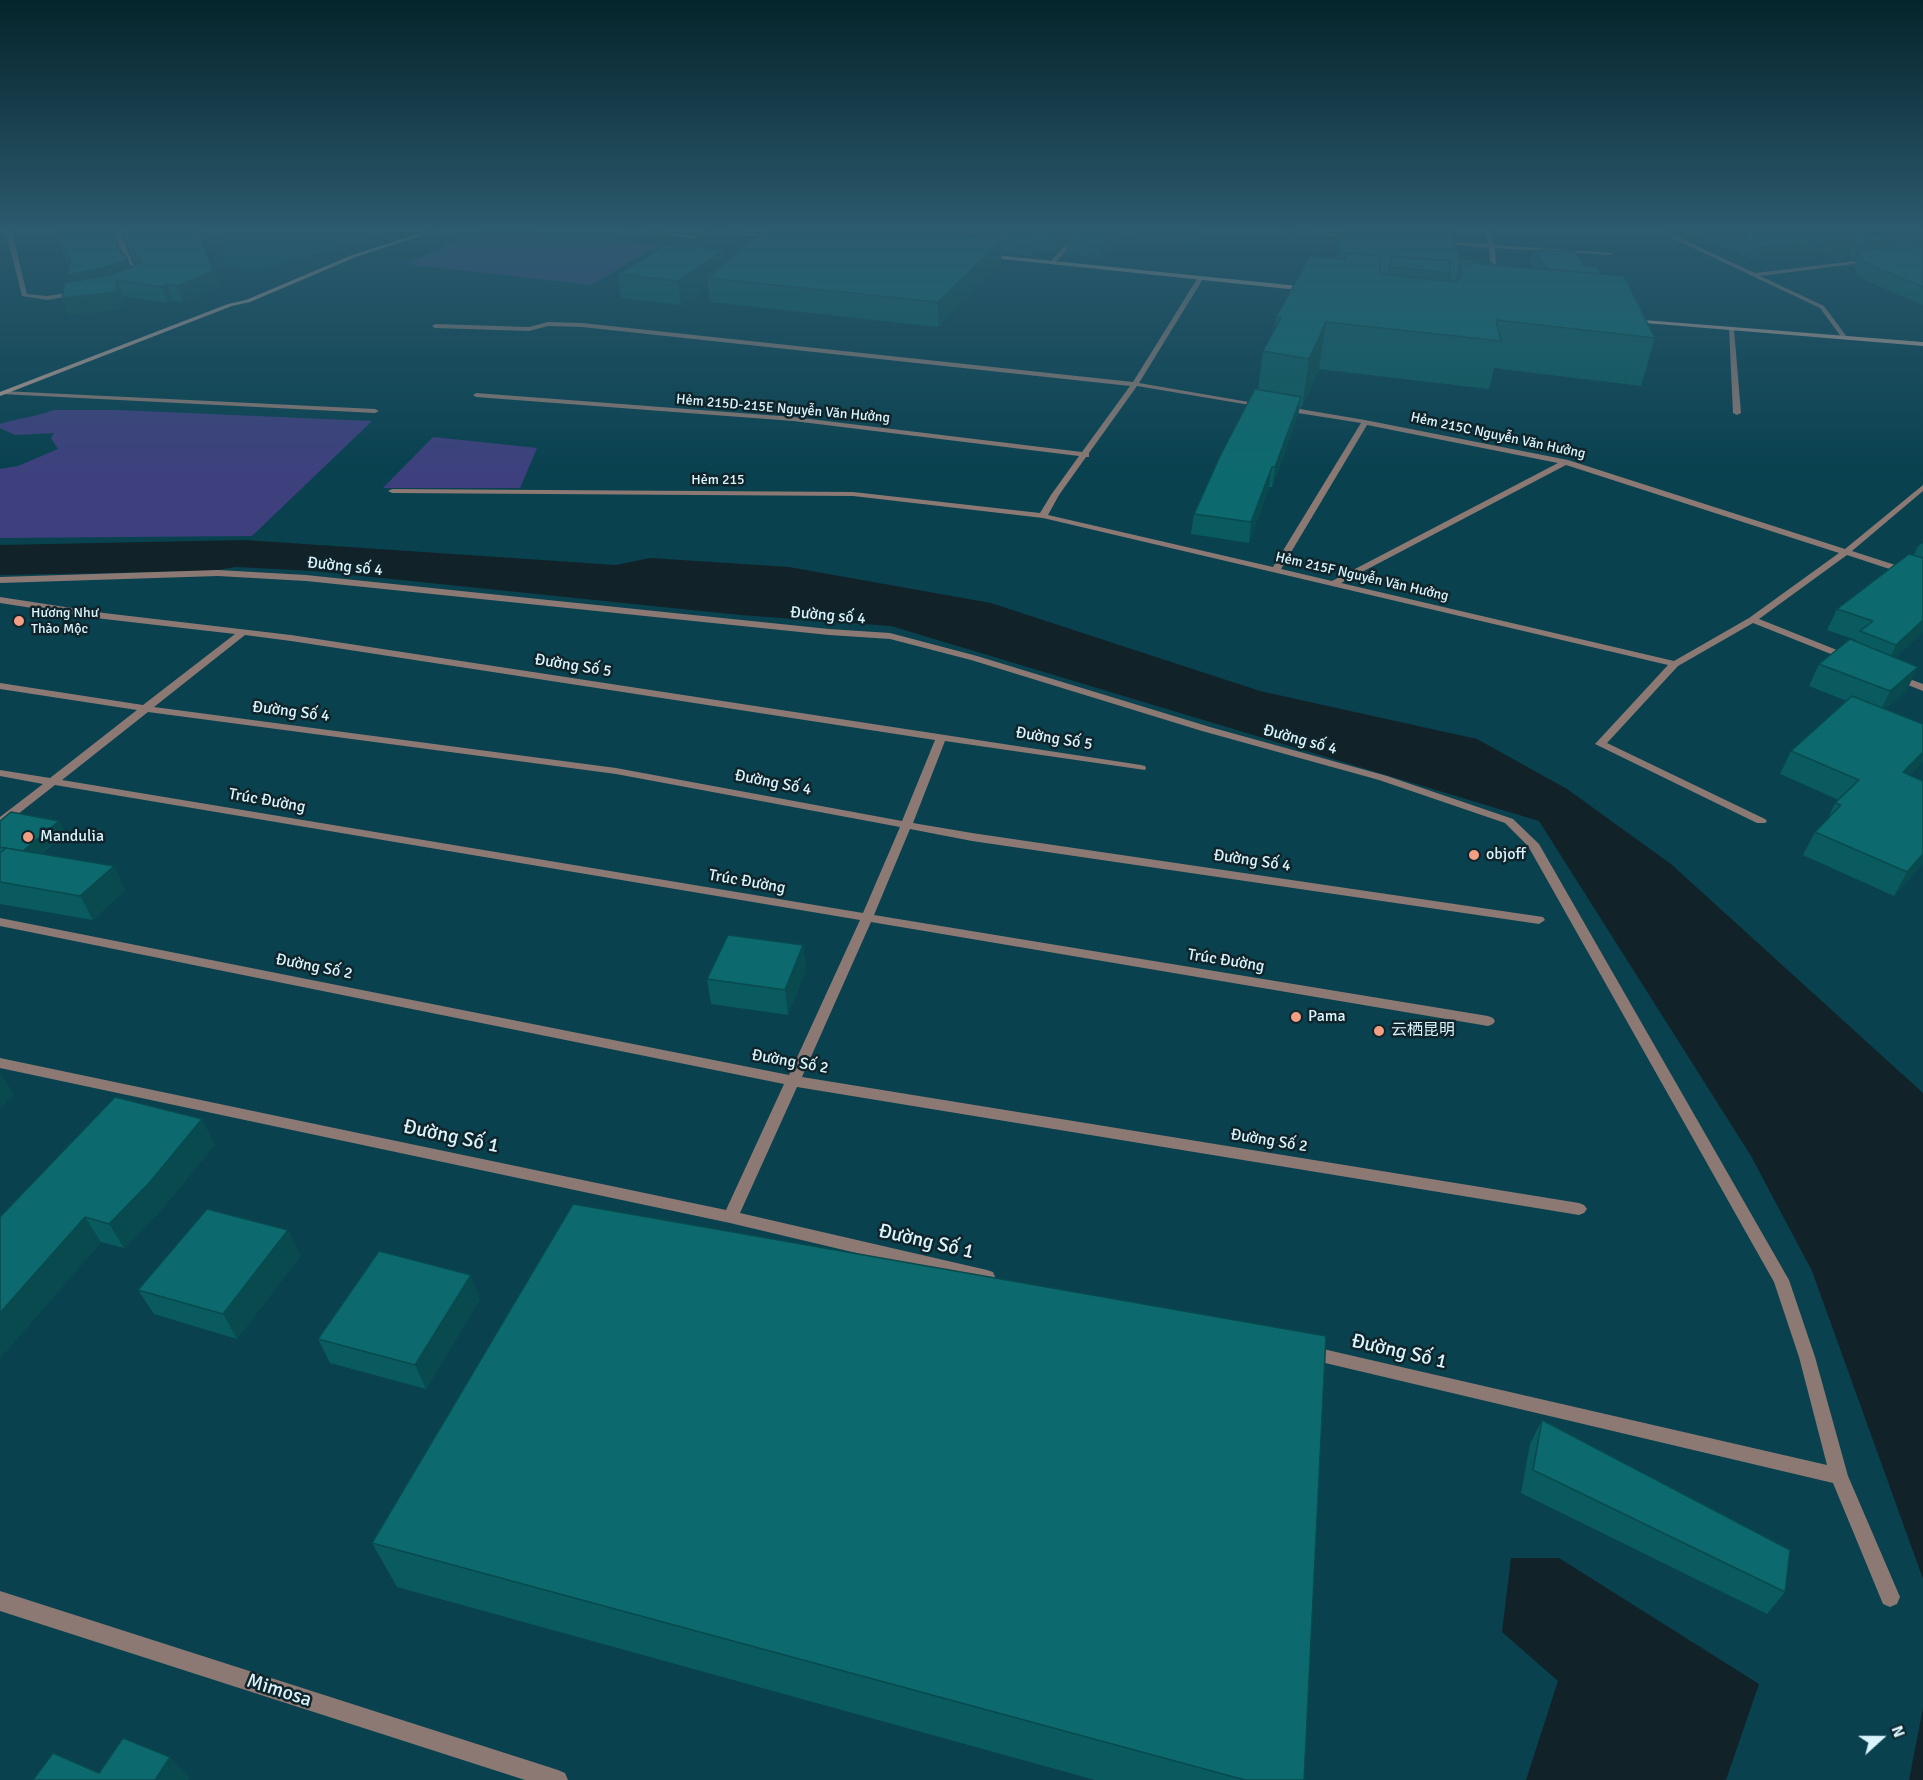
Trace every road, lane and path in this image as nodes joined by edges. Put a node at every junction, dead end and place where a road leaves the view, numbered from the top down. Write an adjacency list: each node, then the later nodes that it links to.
1 (212, 311): 10 (main road)
2 (1180, 311): 9 (street)
3 (1824, 311): 7 (street)
4 (1628, 319): 6 (main road)
5 (435, 326): 9 (street, Hẻm 215C Nguyễn Văn Hưởng)
6 (1731, 329): 7 (main road); 13 (street)
7 (1844, 337): 8 (main road)
8 (1923, 344)
9 (1135, 384): 14 (street, Hẻm 215C Nguyễn Văn Hưởng); 15 (street)
10 (2, 393): 12 (street)
11 (476, 396): 15 (street, Hẻm 215D-215E Nguyễn Văn Hưởng)
12 (375, 411)
13 (1737, 413)
14 (1365, 422): 16 (street, Hẻm 215C Nguyễn Văn Hưởng); 21 (street)
15 (1086, 455): 19 (street)
16 (1565, 462): 20 (street, Hẻm 215C Nguyễn Văn Hưởng); 24 (street)
17 (1922, 488): 20 (street)
18 (392, 491): 19 (street, Hẻm 215)
19 (1043, 516): 21 (street, Hẻm 215F Nguyễn Văn Hưởng)
20 (1845, 553): 22 (street, Hẻm 215C Nguyễn Văn Hưởng); 26 (street)
21 (1276, 570): 24 (street, Hẻm 215F Nguyễn Văn Hưởng)
22 (1923, 578)
23 (0, 580): 51 (street, Đường số 4)
24 (1333, 584): 29 (street, Hẻm 215F Nguyễn Văn Hưởng)
25 (0, 600): 27 (street, Đường Số 5)
26 (1752, 620): 28 (street); 29 (street)
27 (242, 633): 33 (street); 34 (street, Đường Số 5)
28 (1859, 662)
29 (1675, 664): 38 (street)
30 (1891, 675): 32 (street)
31 (0, 686): 33 (street, Đường Số 4)
32 (1923, 688)
33 (147, 708): 37 (street); 40 (street, Đường Số 4)
34 (941, 737): 35 (street, Đường Số 5); 40 (street)
35 (1141, 768)
36 (0, 773): 37 (street, Trúc Đường)
37 (53, 782): 39 (street); 41 (street, Trúc Đường)
38 (1761, 821)
39 (0, 823)
40 (908, 825): 41 (street); 42 (street, Đường Số 4)
41 (867, 919): 44 (street, Trúc Đường); 46 (street)
42 (1539, 920)
43 (0, 922): 46 (street, Đường Số 2)
44 (1488, 1021)
45 (0, 1063): 48 (street, Đường Số 1)
46 (793, 1082): 47 (street, Đường Số 2); 48 (street)
47 (1579, 1209)
48 (730, 1217): 49 (street, Đường Số 1)
49 (998, 1280)
50 (1289, 1348): 51 (street, Đường Số 1)
51 (1839, 1476): 52 (street)
52 (1890, 1597)
53 (0, 1601): 54 (street, Mimosa)
54 (558, 1780)

